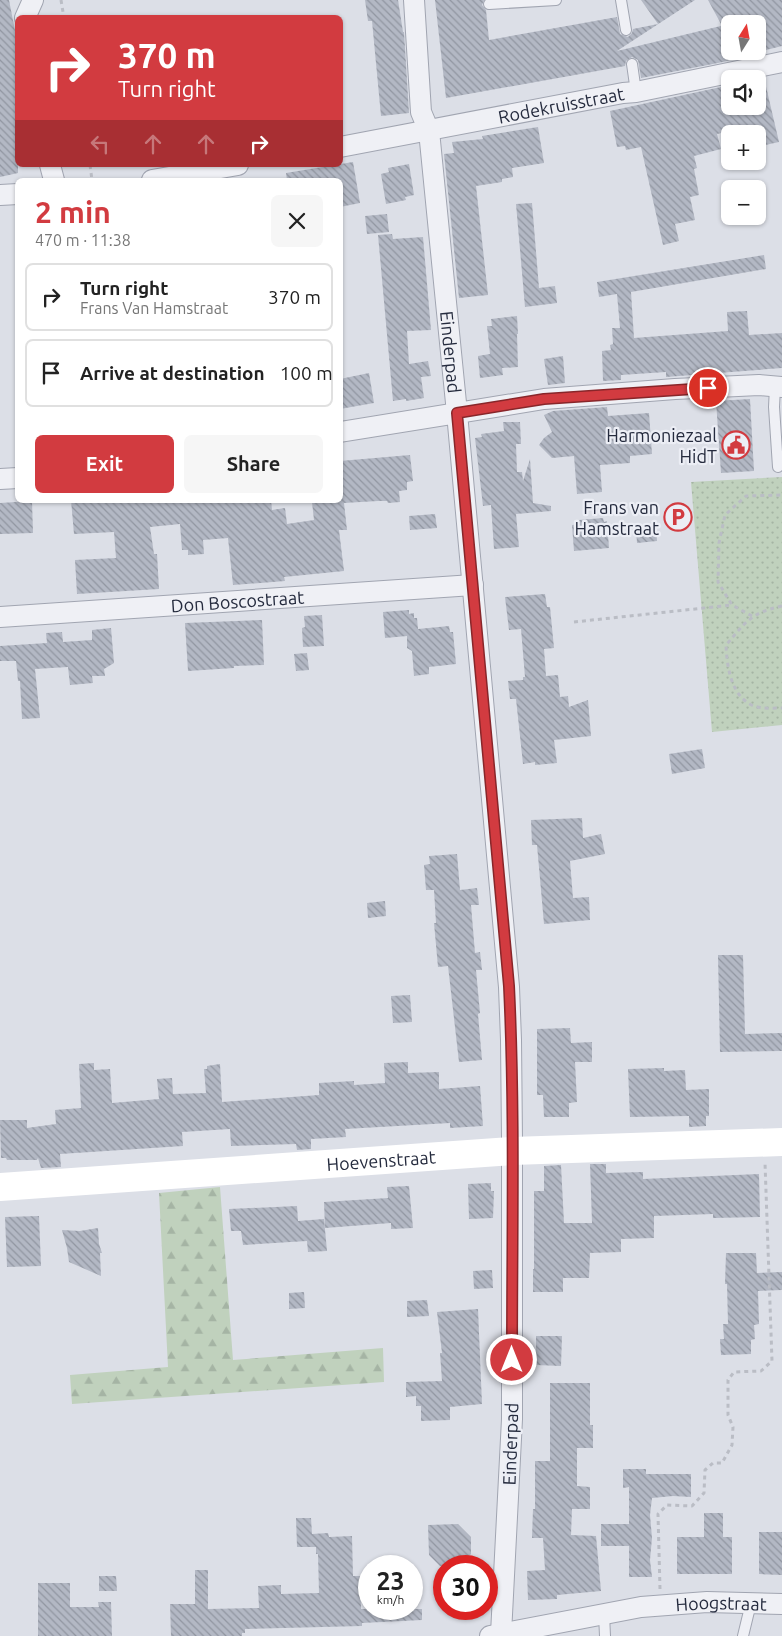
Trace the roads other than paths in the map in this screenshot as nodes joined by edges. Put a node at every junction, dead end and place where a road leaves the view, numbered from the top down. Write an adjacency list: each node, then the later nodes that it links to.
1 (414, 0): 9 (street, Einderpad)
2 (556, 0): 4 (lane)
3 (620, 0): 5 (lane)
4 (489, 4)
5 (626, 30)
6 (782, 62): 8 (street, Rodekruisstraat)
7 (632, 64): 8 (lane)
8 (636, 92): 9 (street, Rodekruisstraat)
9 (428, 131): 10 (street, Rodekruisstraat); 16 (street, Einderpad)
10 (343, 146)
11 (227, 167): 12 (street)
12 (163, 178)
13 (15, 194): 14 (street)
14 (0, 195)
15 (778, 387): 16 (street); 18 (lane)
16 (457, 413): 17 (street); 21 (street, Einderpad)
17 (343, 432)
18 (778, 467)
19 (15, 478): 20 (street)
20 (0, 479)
21 (473, 585): 22 (street, Don Boscostraat); 24 (street, Einderpad)
22 (0, 617)
23 (773, 1142): 24 (main road, Hoevenstraat)
24 (512, 1151): 25 (main road, Hoevenstraat); 29 (street, Einderpad)
25 (0, 1186)
26 (751, 1603): 27 (street, Hoogstraat); 28 (street, Hoogstraat); 31 (lane)
27 (782, 1604)
28 (604, 1614): 29 (street, Hoogstraat); 30 (lane)
29 (496, 1635)
30 (605, 1636)
31 (743, 1636)

